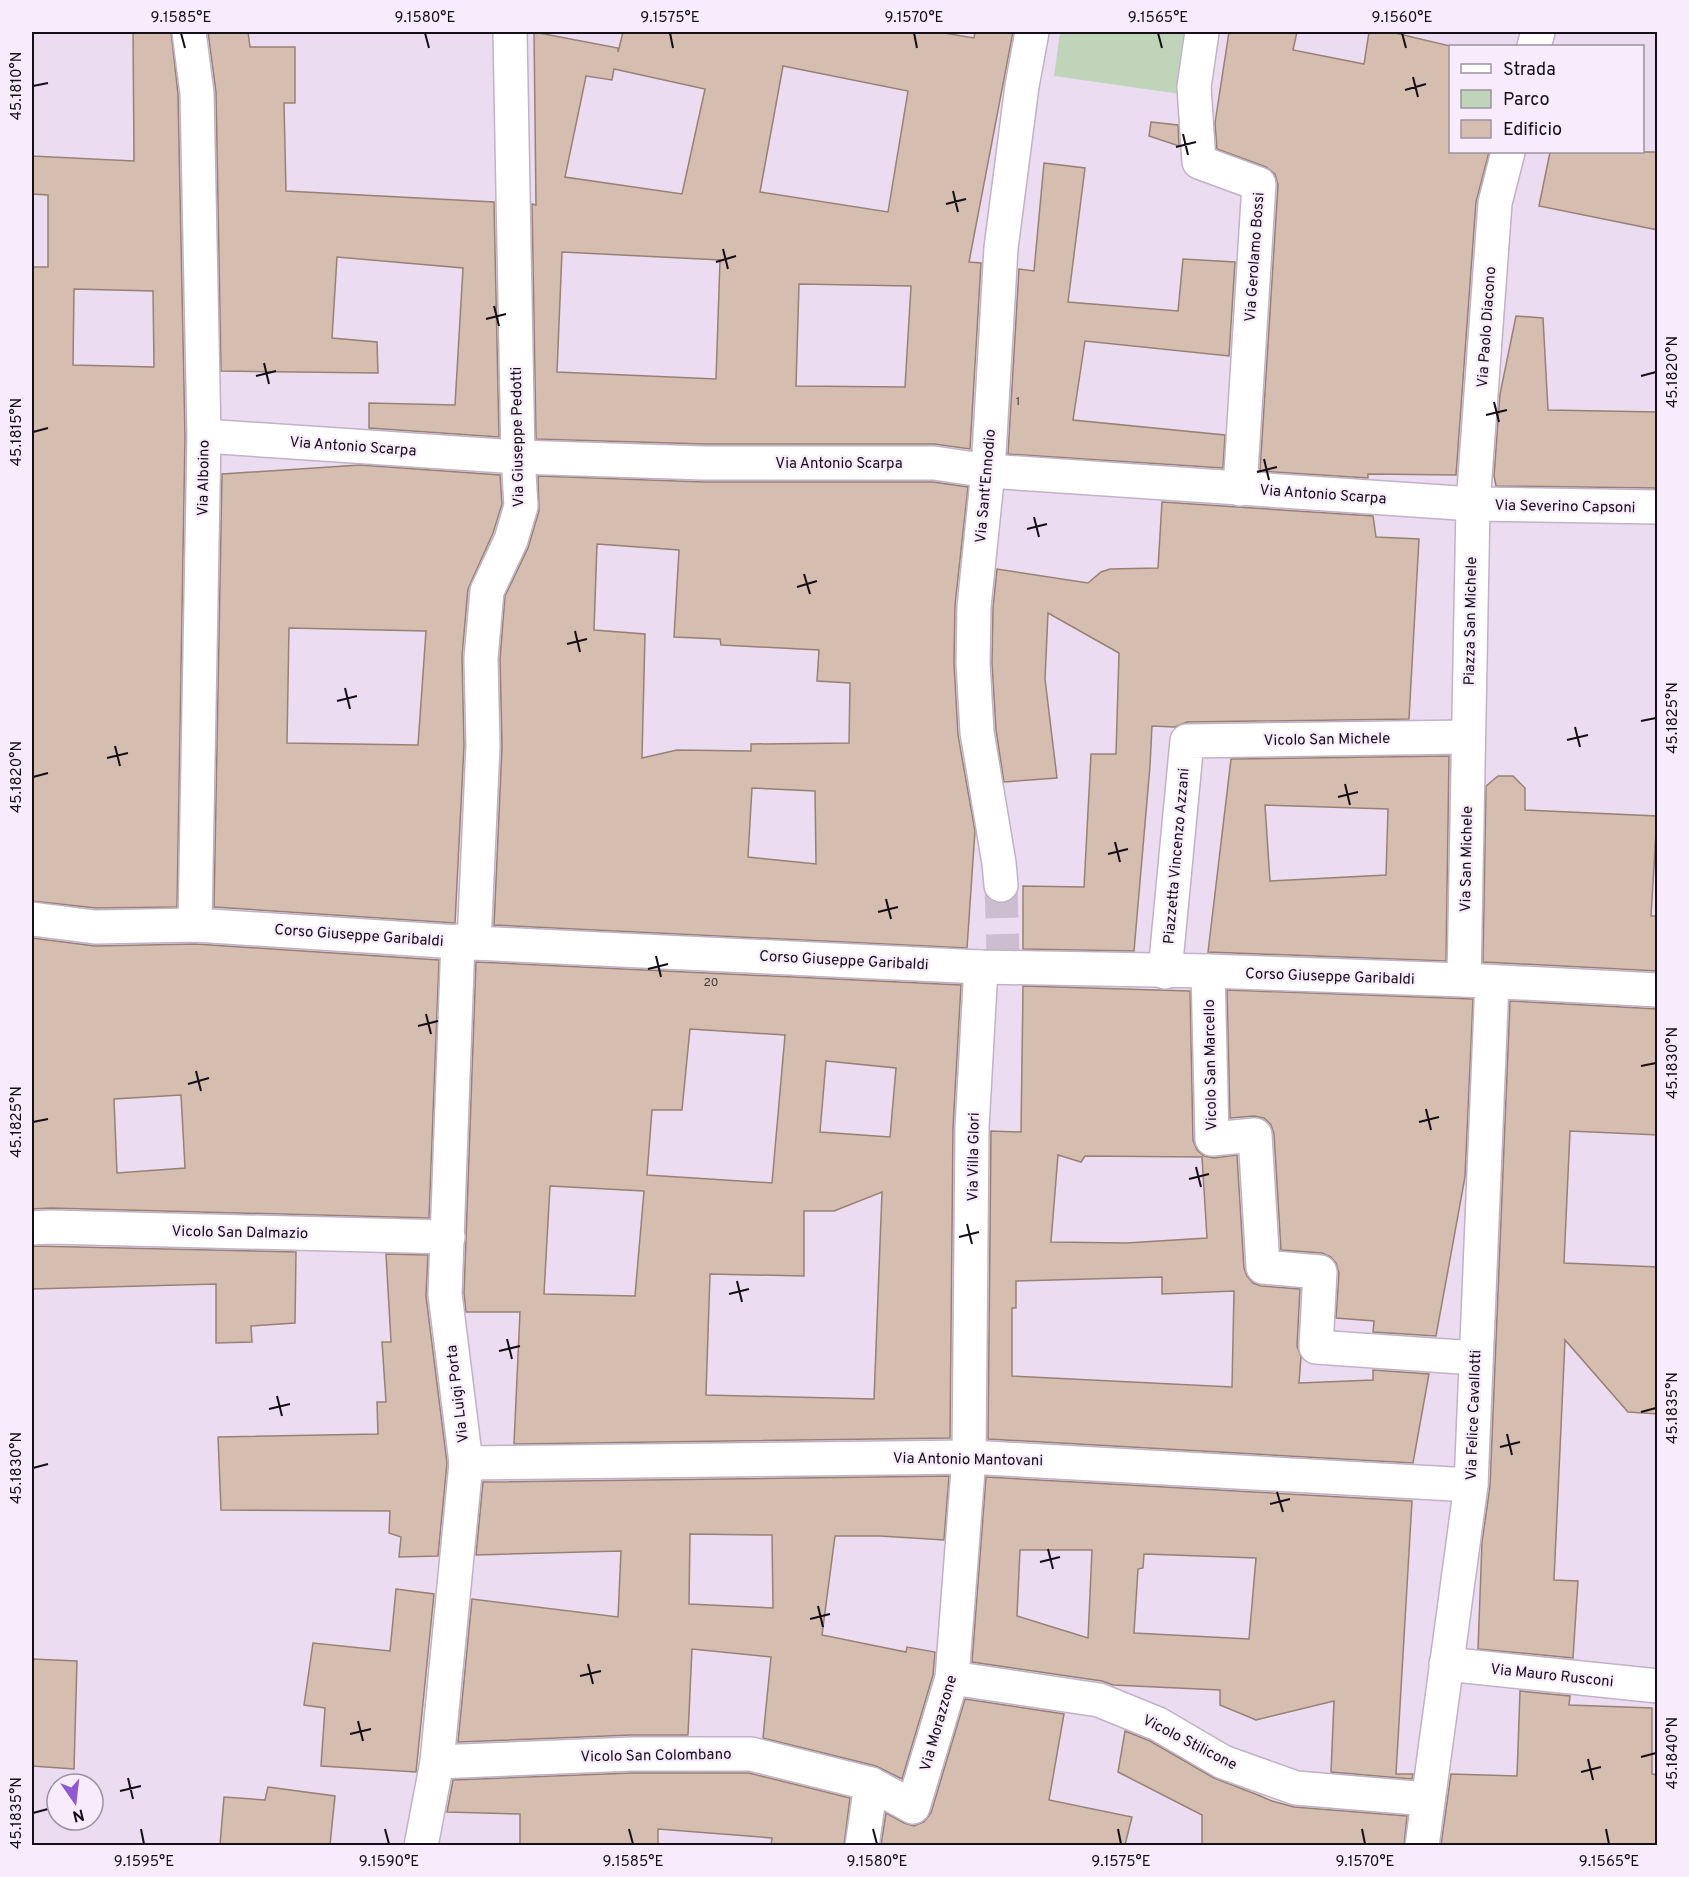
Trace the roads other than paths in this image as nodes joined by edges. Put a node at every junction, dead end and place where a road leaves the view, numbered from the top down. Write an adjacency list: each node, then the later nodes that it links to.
1 (189, 32): 6 (street, Via Alboino)
2 (510, 32): 7 (street, Via Giuseppe Pedotti)
3 (1032, 32): 8 (street, Via Sant'Ennodio)
4 (1202, 32): 9 (street, Via Gerolamo Bossi)
5 (1508, 153): 10 (street, Via Paolo Diacono)
6 (204, 436): 7 (street, Via Antonio Scarpa); 16 (street, Via Alboino)
7 (518, 457): 8 (street, Via Antonio Scarpa); 17 (street, Via Giuseppe Pedotti)
8 (988, 471): 9 (street, Via Antonio Scarpa); 14 (street, Via Sant'Ennodio)
9 (1240, 489): 10 (street, Via Antonio Scarpa)
10 (1473, 504): 11 (street, Via Severino Capsoni); 12 (street, Piazza San Michele)
11 (1658, 507)
12 (1467, 737): 13 (street, Vicolo San Michele); 21 (street, Via San Michele)
13 (1187, 741): 20 (street, Piazzetta Vincenzo Azzani)
14 (1001, 885)
15 (32, 919): 16 (street, Corso Giuseppe Garibaldi)
16 (195, 925): 17 (street, Corso Giuseppe Garibaldi)
17 (466, 942): 18 (street, Corso Giuseppe Garibaldi); 24 (street, Via Luigi Porta)
18 (996, 963): 20 (street, Corso Giuseppe Garibaldi); 26 (street, Via Villa Glori)
19 (1208, 971): 20 (street, Corso Giuseppe Garibaldi); 21 (street, Corso Giuseppe Garibaldi); 25 (street, Vicolo San Marcello)
20 (1165, 972)
21 (1478, 981): 22 (street, Corso Giuseppe Garibaldi); 25 (street, Via Felice Cavallotti)
22 (1658, 990)
23 (32, 1228): 24 (street, Vicolo San Dalmazio)
24 (448, 1237): 27 (street, Via Luigi Porta)
25 (1475, 1358): 28 (street, Via Felice Cavallotti)
26 (969, 1456): 27 (street, Via Antonio Mantovani); 28 (street, Via Antonio Mantovani); 30 (street, Via Morazzone)
27 (466, 1463): 32 (street, Via Luigi Porta)
28 (1471, 1485): 29 (street, Via Felice Cavallotti)
29 (1446, 1664): 31 (street, Via Mauro Rusconi); 34 (street, Via Felice Cavallotti)
30 (952, 1678): 33 (street, Via Morazzone); 34 (street, Vicolo Stilicone)
31 (1658, 1686)
32 (437, 1762): 33 (street, Vicolo San Colombano); 35 (street, Via Luigi Porta)
33 (871, 1784): 36 (street)
34 (1428, 1799): 37 (street, Via Felice Cavallotti)
35 (420, 1845)
36 (862, 1845)
37 (1422, 1845)

